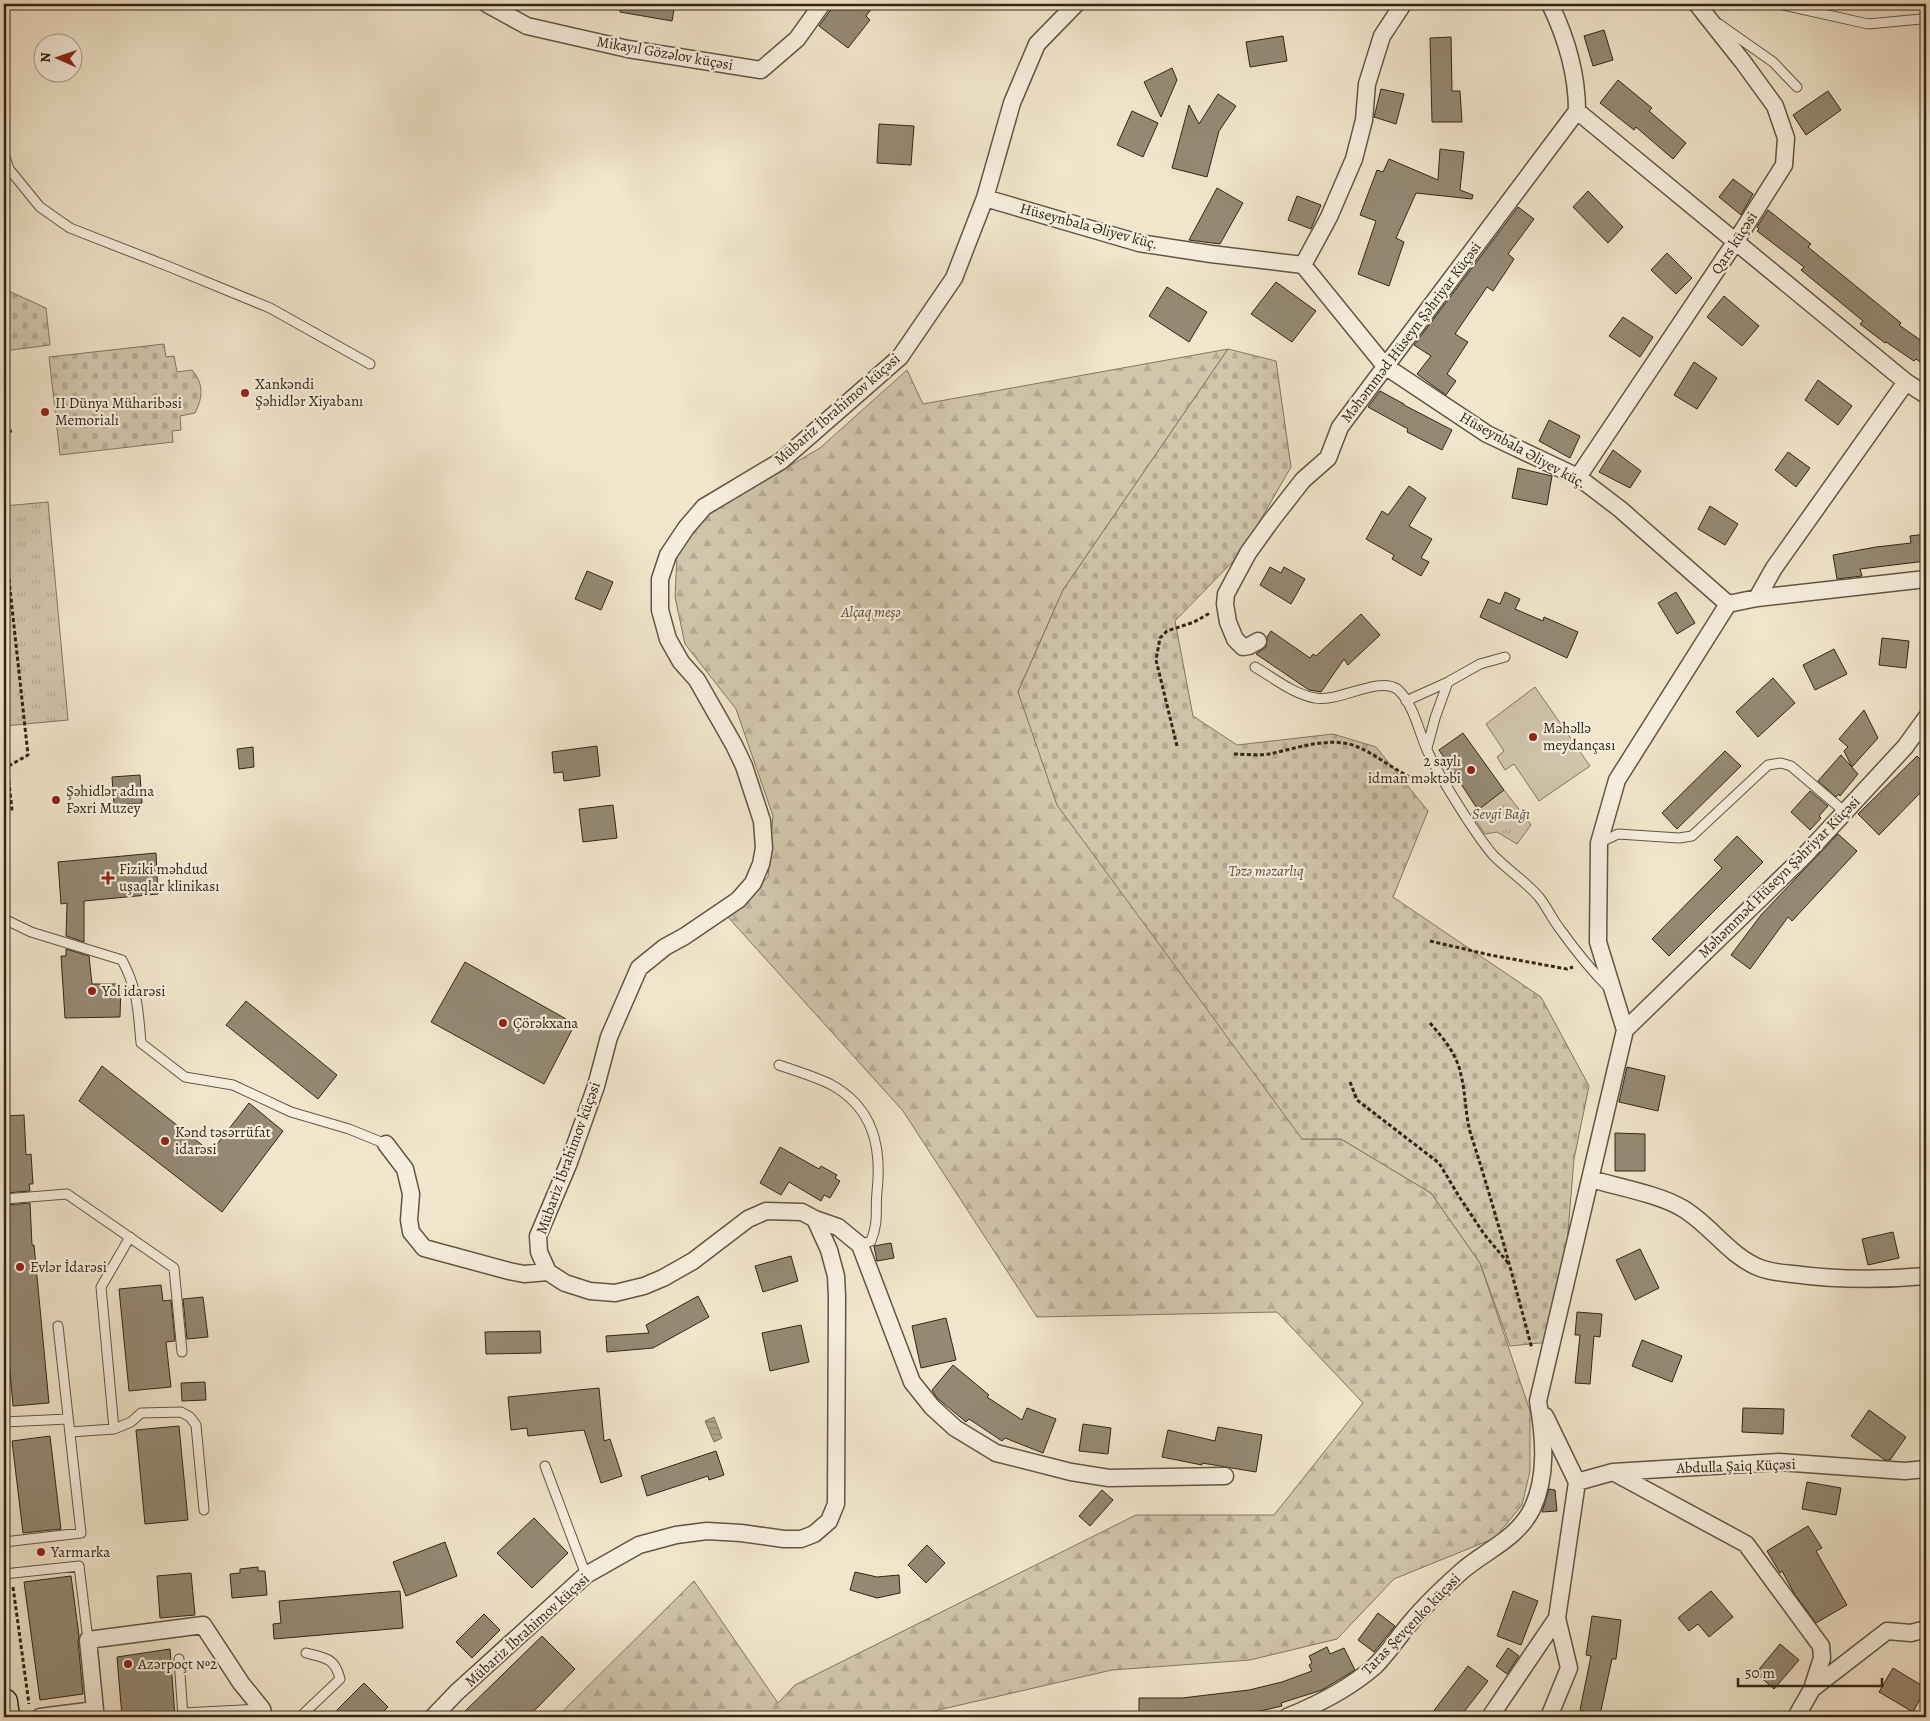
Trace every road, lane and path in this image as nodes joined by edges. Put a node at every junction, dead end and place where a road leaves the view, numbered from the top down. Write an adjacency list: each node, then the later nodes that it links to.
1 (487, 4): 2 (street, Mikayıl Gözəlov küçəsi)
2 (822, 4)
3 (1076, 4): 12 (street)
4 (1403, 4): 14 (street)
5 (1550, 4): 10 (street)
6 (1779, 4): 8 (lane)
7 (1701, 8): 9 (lane); 13 (street, Qars küçəsi)
8 (1921, 18)
9 (1797, 87)
10 (1577, 111): 13 (street); 16 (street, Məhəmməd Hüseyn Şəhriyar Küçəsi)
11 (4, 154): 15 (lane)
12 (985, 198): 14 (street, Hüseynbala Əliyev küç.); 57 (street, Mübariz İbrahimov küçəsi)
13 (1736, 241): 17 (street); 21 (street, Qars küçəsi)
14 (1303, 265): 16 (street, Hüseynbala Əliyev küç.)
15 (370, 364)
16 (1385, 366): 21 (street, Hüseynbala Əliyev küç.); 25 (street, Məhəmməd Hüseyn Şəhriyar Küçəsi)
17 (1906, 382): 18 (street); 24 (street)
18 (1926, 395)
19 (12, 431): 20 (path)
20 (4, 432)
21 (1578, 478): 26 (street, Hüseynbala Əliyev küç.)
22 (4, 534): 37 (path)
23 (1926, 579): 24 (street)
24 (1757, 598): 26 (street)
25 (1225, 604): 27 (street); 34 (path)
26 (1728, 604): 41 (street)
27 (1258, 640)
28 (1505, 657): 30 (lane)
29 (1255, 667): 31 (lane)
30 (1448, 682): 31 (lane); 35 (lane)
31 (1406, 701): 35 (lane)
32 (1926, 718): 33 (street, Məhəmməd Hüseyn Şəhriyar Küçəsi)
33 (1921, 737): 40 (street, Məhəmməd Hüseyn Şəhriyar Küçəsi)
34 (1177, 746)
35 (1427, 749): 38 (lane)
36 (1234, 754): 38 (path)
37 (5, 767): 39 (path)
38 (1447, 785): 44 (lane)
39 (4, 810)
40 (1845, 812): 41 (lane); 47 (street, Məhəmməd Hüseyn Şəhriyar Küçəsi)
41 (1599, 843): 45 (street)
42 (4, 919): 50 (lane)
43 (1430, 941): 44 (path)
44 (1586, 964): 45 (lane)
45 (1614, 993): 47 (street)
46 (1430, 1023): 56 (path)
47 (1625, 1030): 51 (street)
48 (779, 1065): 55 (lane)
49 (1350, 1082): 56 (path)
50 (386, 1144): 57 (street)
51 (1591, 1179): 58 (street); 62 (street)
52 (4, 1199): 54 (lane)
53 (815, 1218): 55 (street); 57 (street); 76 (street, Mübariz İbrahimov küçəsi)
54 (130, 1237): 60 (lane); 65 (lane)
55 (860, 1246): 70 (street)
56 (1511, 1266): 61 (path)
57 (548, 1272)
58 (1926, 1276)
59 (58, 1326): 63 (lane)
60 (182, 1352)
61 (1534, 1356)
62 (1538, 1401): 71 (street); 91 (street, Taras Şevçenko küçəsi)
63 (68, 1419): 64 (lane); 66 (lane)
64 (4, 1422)
65 (114, 1429): 66 (lane); 72 (lane)
66 (70, 1432): 74 (lane)
67 (545, 1466): 76 (lane)
68 (1926, 1469): 69 (street, Abdulla Şaiq Küçəsi)
69 (1613, 1472): 71 (street, Abdulla Şaiq Küçəsi); 82 (street)
70 (1225, 1476)
71 (1577, 1482): 77 (street)
72 (204, 1510)
73 (4, 1517): 74 (path)
74 (5, 1542)
75 (8, 1574): 79 (lane); 84 (path)
76 (586, 1575): 90 (street, Mübariz İbrahimov küçəsi)
77 (1557, 1618): 92 (street); 93 (street)
78 (1926, 1629): 82 (street)
79 (88, 1640): 85 (street); 86 (street)
80 (306, 1654): 89 (lane)
81 (179, 1659): 87 (lane)
82 (1812, 1689): 94 (street)
83 (4, 1702): 88 (main road)
84 (35, 1712): 86 (street)
85 (263, 1713): 87 (lane)
86 (96, 1714)
87 (183, 1715)
88 (6, 1717)
89 (300, 1717)
90 (432, 1717)
91 (1287, 1717)
92 (1490, 1717)
93 (1549, 1717)
94 (1796, 1717)

